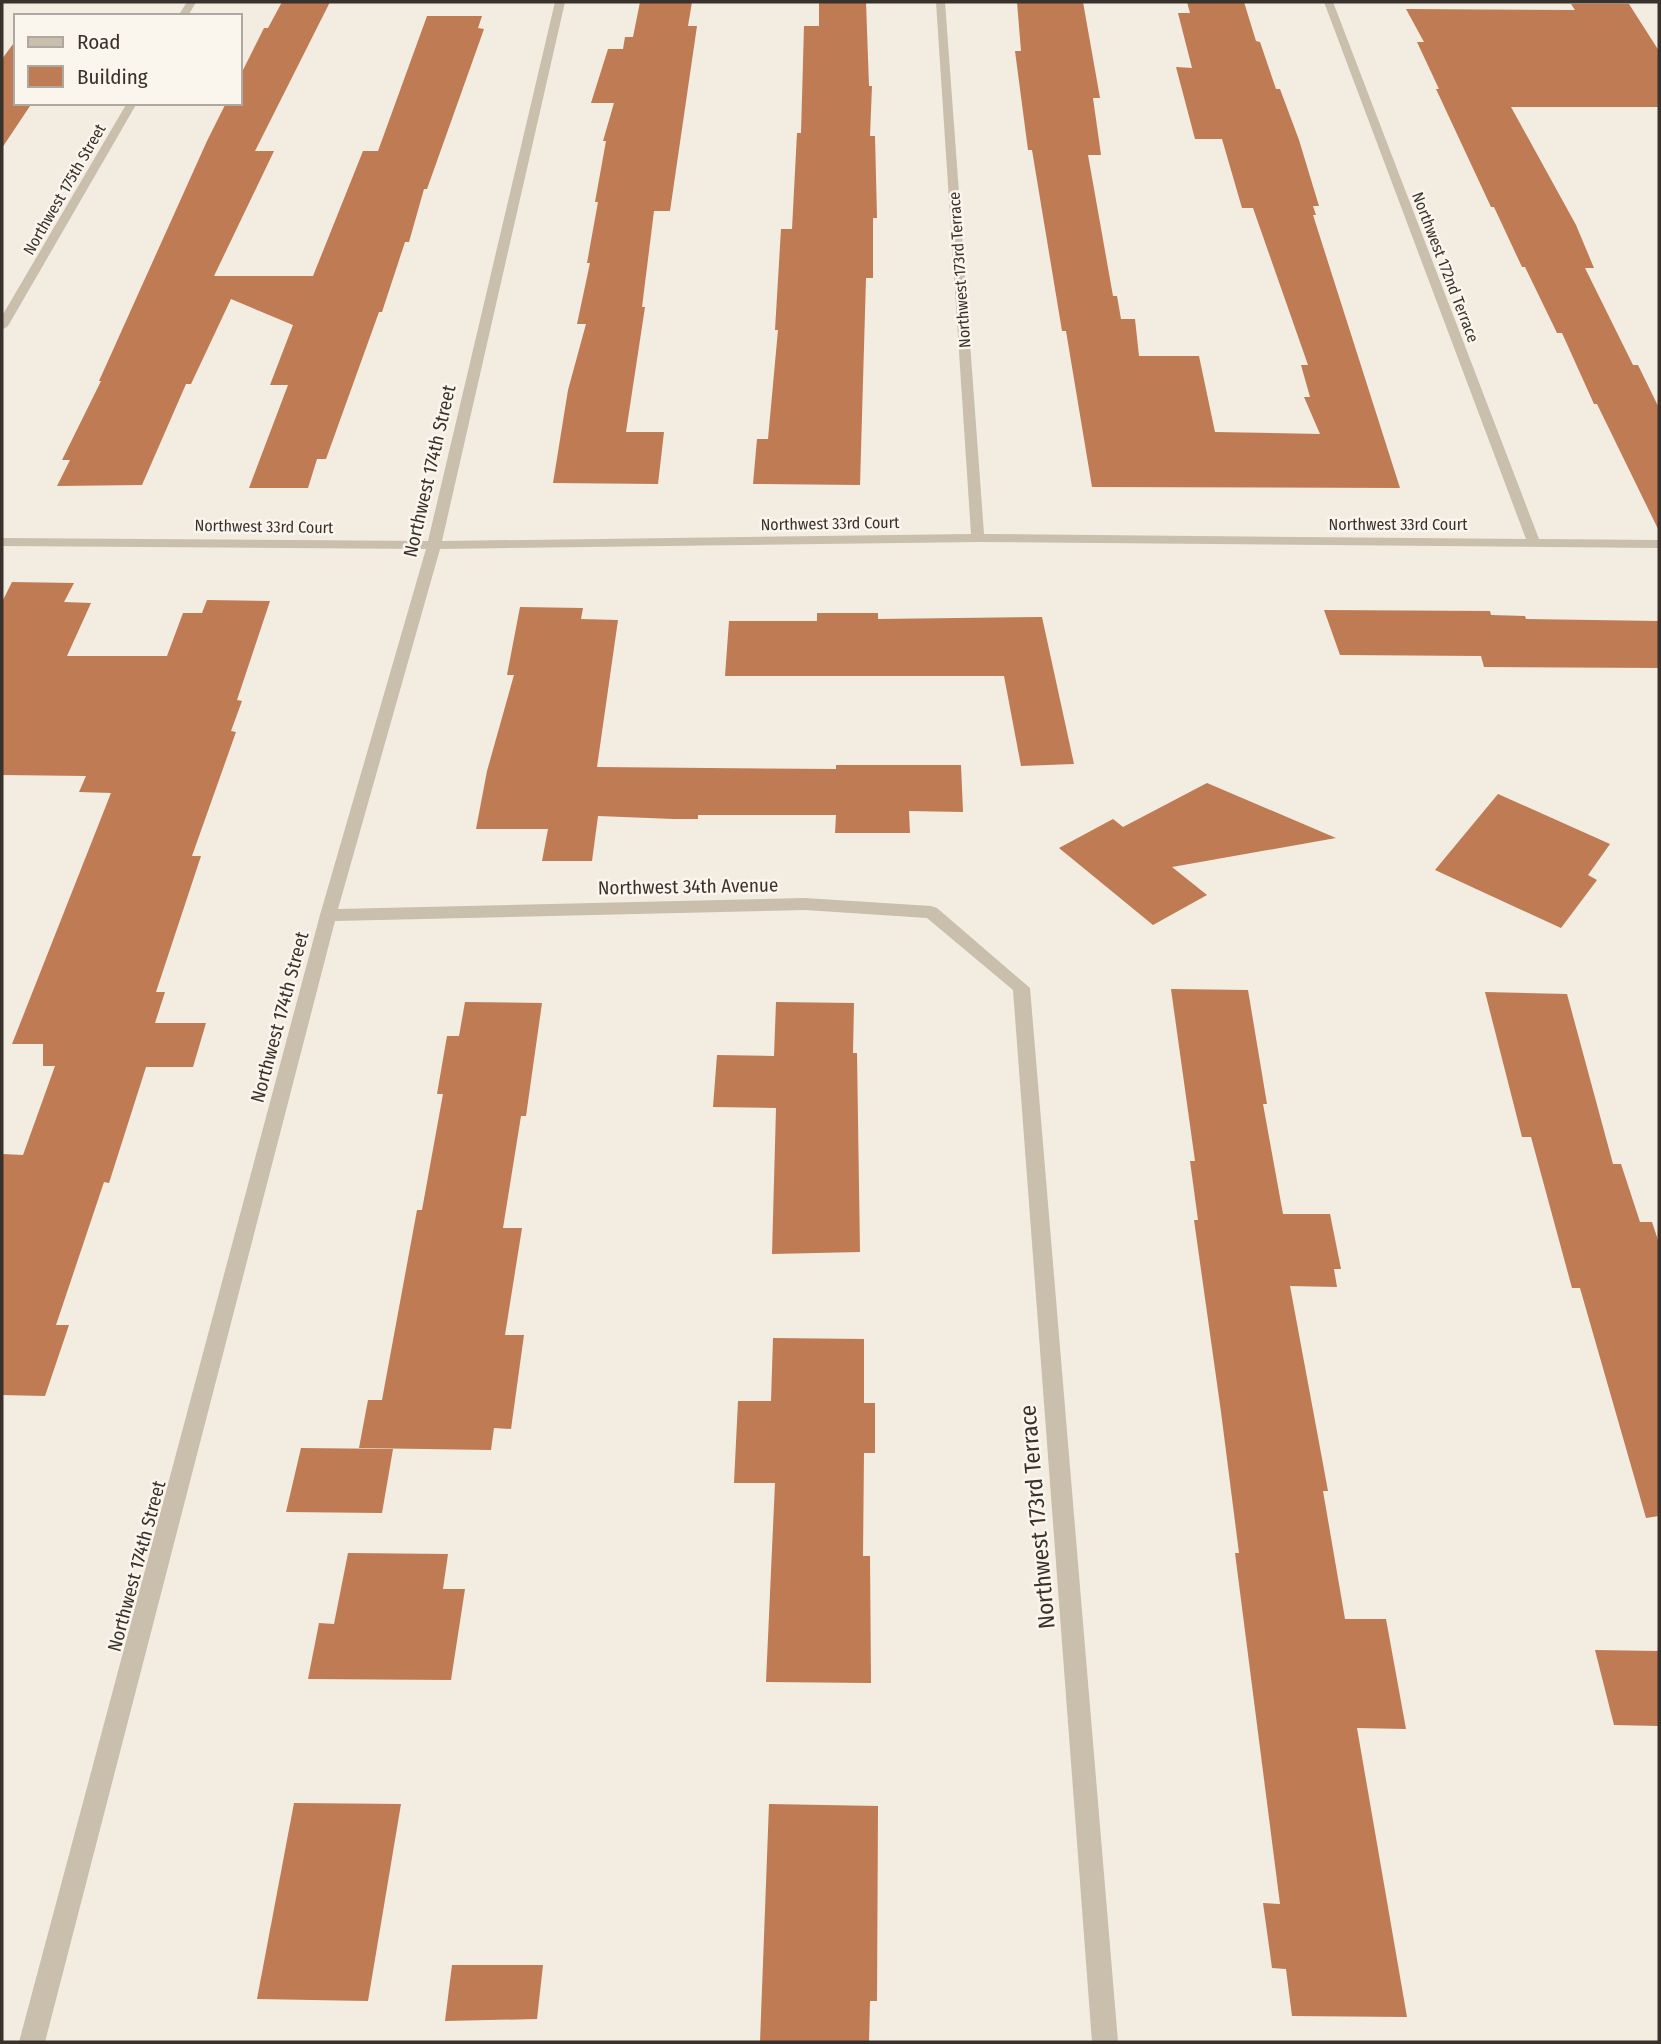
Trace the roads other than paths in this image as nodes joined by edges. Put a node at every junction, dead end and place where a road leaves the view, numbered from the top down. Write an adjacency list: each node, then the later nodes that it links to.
1 (560, 2): 10 (street, Northwest 174th Street)
2 (940, 2): 6 (street, Northwest 173rd Terrace)
3 (1329, 2): 8 (street, Northwest 172nd Terrace)
4 (131, 105): 5 (street, Northwest 175th Street)
5 (2, 326)
6 (978, 538): 8 (street, Northwest 33rd Court); 10 (street, Northwest 33rd Court)
7 (2, 541): 10 (street, Northwest 33rd Court)
8 (1534, 543): 9 (street, Northwest 33rd Court)
9 (1659, 544)
10 (434, 545): 11 (street, Northwest 174th Street)
11 (328, 915): 12 (street, Northwest 34th Avenue); 13 (street, Northwest 174th Street)
12 (1021, 988): 14 (street, Northwest 173rd Terrace)
13 (33, 2042)
14 (1105, 2042)

